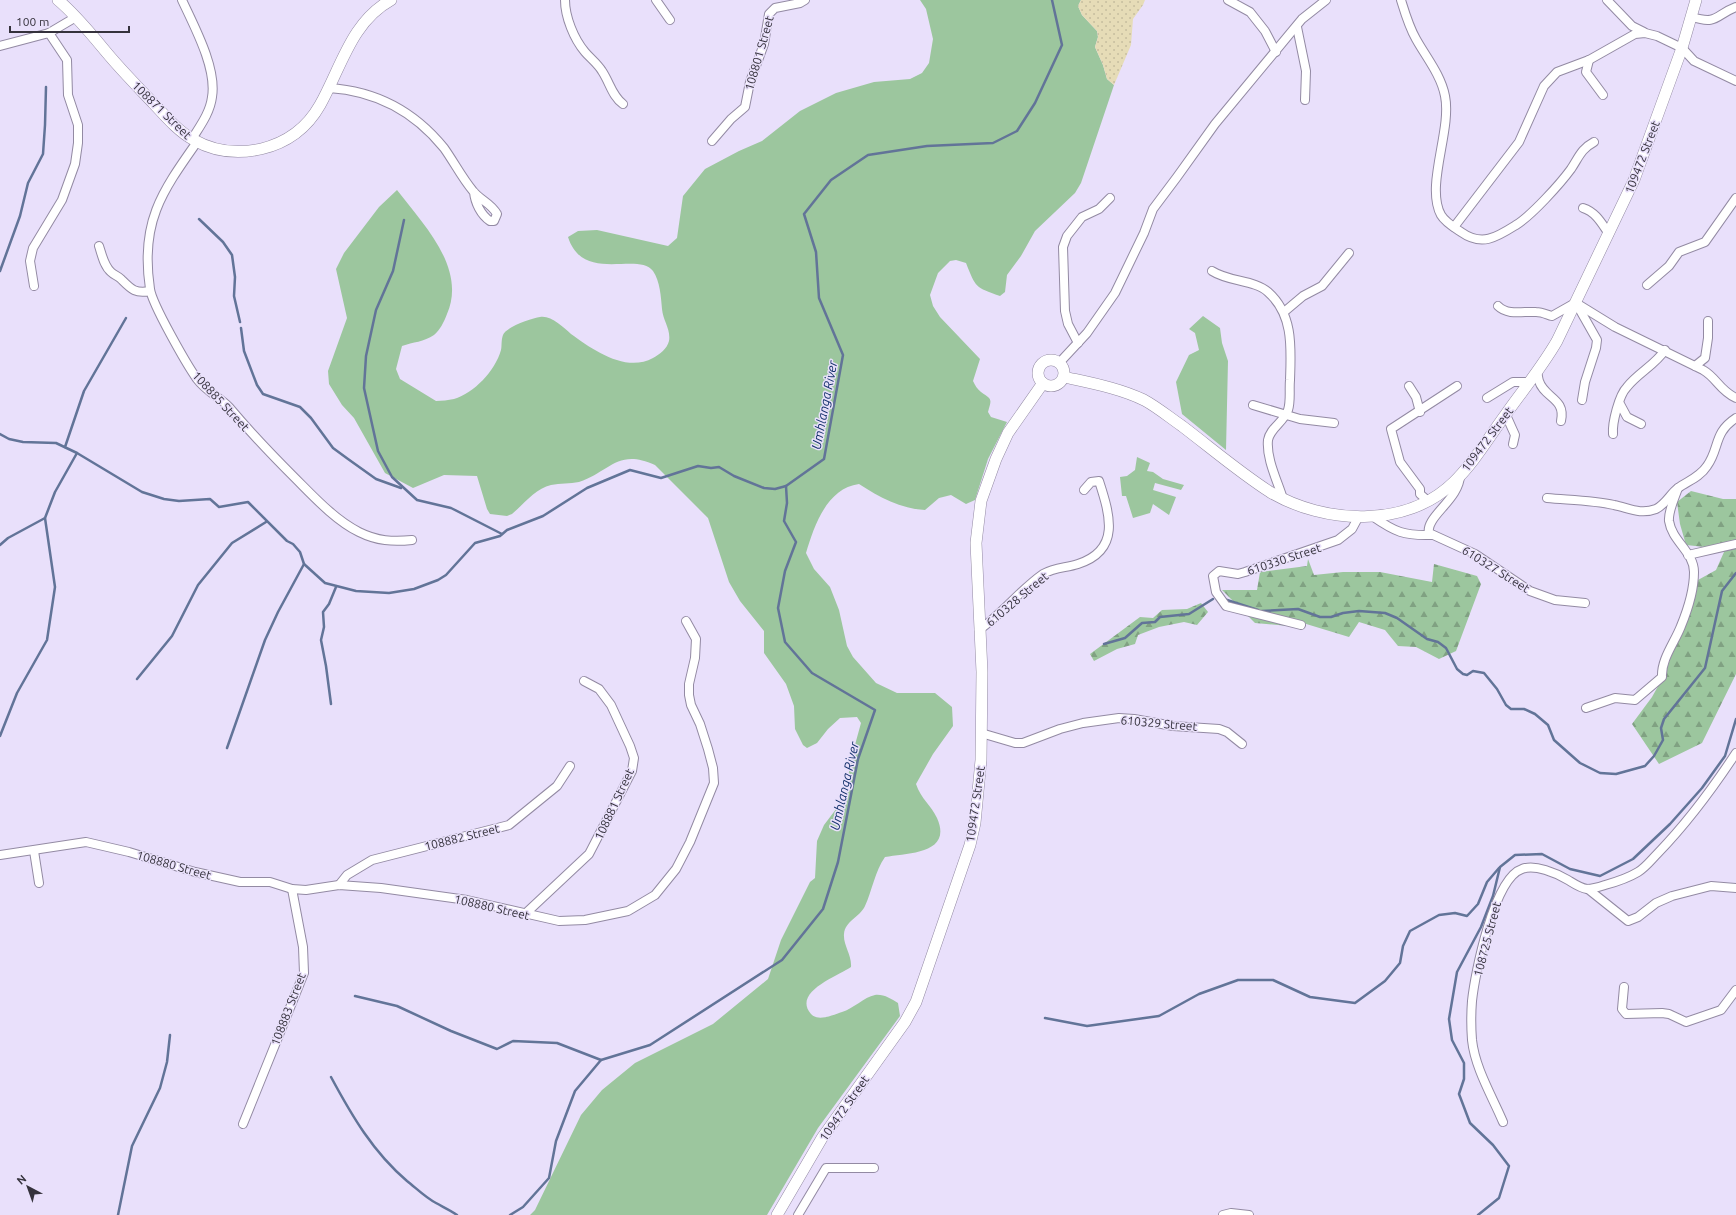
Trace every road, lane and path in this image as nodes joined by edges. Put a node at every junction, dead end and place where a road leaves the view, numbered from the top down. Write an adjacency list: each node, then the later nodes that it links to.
1 (58, 0): 13 (street, 108871 Street)
2 (182, 0): 28 (street, 108885 Street)
3 (391, 0): 24 (street, 108871 Street)
4 (565, 0): 27 (street)
5 (656, 0): 15 (street)
6 (805, 0): 29 (street, 108801 Street)
7 (1228, 0): 21 (street)
8 (1326, 0): 16 (street)
9 (1401, 0): 35 (street)
10 (1607, 0): 18 (street)
11 (1696, 0): 14 (street, 109472 Street)
12 (1736, 7): 14 (street)
13 (76, 17): 17 (street); 28 (street, 108871 Street)
14 (1692, 17): 20 (street, 109472 Street)
15 (670, 20)
16 (1297, 27): 21 (street); 26 (street)
17 (49, 33): 19 (street); 41 (street)
18 (1645, 33): 20 (street); 22 (street)
19 (0, 46)
20 (1682, 48): 23 (street); 36 (street, 109472 Street)
21 (1276, 52): 47 (street)
22 (1589, 60): 25 (street); 35 (street)
23 (1736, 81)
24 (329, 88): 28 (street, 108871 Street); 31 (street)
25 (1603, 95)
26 (1305, 100)
27 (623, 104)
28 (195, 141): 42 (street, 108885 Street)
29 (712, 141)
30 (1594, 142): 35 (street)
31 (474, 192)
32 (1110, 198): 47 (street)
33 (1736, 198): 40 (street)
34 (1583, 208): 36 (street)
35 (1454, 227)
36 (1609, 234): 43 (street, 109472 Street)
37 (99, 246): 42 (street)
38 (1349, 253): 45 (street)
39 (1212, 271): 45 (street)
40 (1647, 285)
41 (34, 286)
42 (150, 290): 80 (street, 108885 Street)
43 (1576, 303): 44 (street); 48 (street); 51 (street, 109472 Street); 59 (street)
44 (1498, 306)
45 (1284, 312): 64 (street)
46 (1708, 321): 50 (street)
47 (1078, 343): 49 (street)
48 (1665, 350): 50 (street); 60 (street)
49 (1060, 362): 52 (street); 54 (street)
50 (1695, 366): 58 (street)
51 (1537, 372): 53 (street, 109472 Street); 66 (street)
52 (1064, 377): 54 (street); 75 (street, 109472 Street)
53 (1530, 382): 57 (street); 63 (street, 109472 Street)
54 (1043, 383): 86 (street, 109472 Street)
55 (1409, 386): 62 (street)
56 (1457, 386): 62 (street)
57 (1486, 398)
58 (1736, 398)
59 (1582, 400)
60 (1620, 404): 68 (street); 69 (street)
61 (1253, 405): 64 (street)
62 (1420, 412): 76 (street)
63 (1506, 414): 70 (street); 71 (street, 109472 Street)
64 (1286, 415): 67 (street); 75 (street)
65 (1736, 418): 72 (street)
66 (1561, 421)
67 (1334, 423)
68 (1641, 424)
69 (1613, 434)
70 (1512, 444)
71 (1460, 475): 76 (street, 109472 Street); 79 (street)
72 (1678, 488): 74 (street); 82 (street)
73 (1084, 490): 86 (street, 610328 Street)
74 (1547, 498)
75 (1283, 499): 77 (street, 109472 Street)
76 (1428, 501): 78 (street, 109472 Street)
77 (1359, 516): 78 (street, 109472 Street); 85 (street, 610330 Street)
78 (1372, 516): 79 (street)
79 (1432, 535): 83 (street, 610327 Street)
80 (412, 540)
81 (1736, 544): 82 (street)
82 (1688, 555): 88 (street)
83 (1584, 603)
84 (686, 621): 100 (street, 108880 Street)
85 (1301, 625)
86 (979, 630): 89 (street, 109472 Street)
87 (584, 681): 100 (street, 108881 Street)
88 (1586, 708)
89 (981, 733): 90 (street, 610329 Street); 106 (street, 109472 Street)
90 (1242, 744)
91 (1736, 753): 99 (street)
92 (570, 766): 96 (street, 108882 Street)
93 (34, 851): 94 (street, 108880 Street); 95 (street); 98 (street, 108880 Street)
94 (0, 855)
95 (39, 883)
96 (339, 885): 98 (street, 108880 Street); 100 (street, 108880 Street)
97 (1736, 888): 99 (street, 108725 Street)
98 (292, 889): 104 (street, 108883 Street)
99 (1588, 889): 103 (street, 108725 Street)
100 (525, 914)
101 (1624, 987): 102 (street)
102 (1736, 990)
103 (1503, 1122)
104 (243, 1124)
105 (874, 1168): 107 (street)
106 (777, 1215)
107 (798, 1215)
108 (1224, 1215): 109 (street)
109 (1249, 1215)

